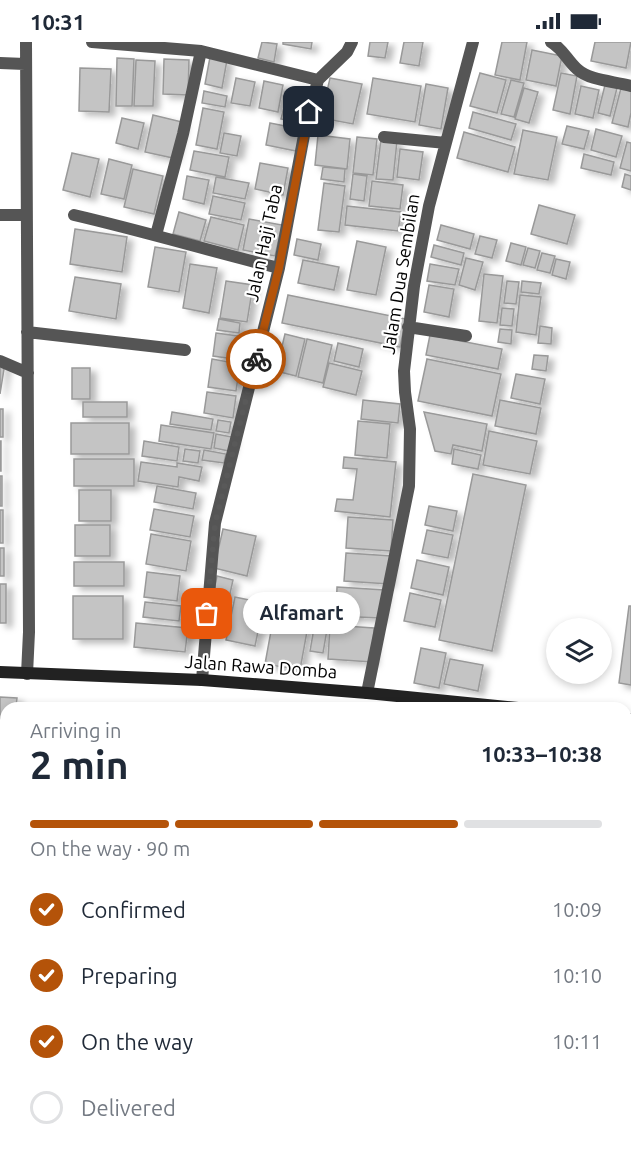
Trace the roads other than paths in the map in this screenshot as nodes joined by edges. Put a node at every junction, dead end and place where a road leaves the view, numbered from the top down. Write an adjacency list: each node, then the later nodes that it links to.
1 (26, 42): 9 (street)
2 (92, 42): 6 (street)
3 (352, 42): 10 (street)
4 (473, 42): 13 (street, Jalam Dua Sembilan)
5 (551, 42): 11 (street)
6 (165, 45): 7 (street)
7 (201, 51): 10 (street); 17 (street)
8 (0, 63): 9 (street)
9 (26, 64): 15 (street)
10 (318, 80): 18 (street, Jalan Haji Taba)
11 (631, 86)
12 (384, 137): 13 (street)
13 (446, 143): 19 (street, Jalam Dua Sembilan)
14 (0, 215): 15 (street)
15 (26, 215): 20 (street)
16 (74, 215): 17 (street)
17 (156, 234): 18 (street)
18 (279, 268): 27 (street, Jalan Haji Taba)
19 (408, 327): 21 (street); 28 (street, Jalam Dua Sembilan)
20 (27, 332): 22 (street); 24 (street)
21 (466, 336)
22 (185, 350)
23 (0, 361): 24 (street)
24 (28, 373): 26 (street)
25 (0, 672): 26 (street, Jalan Rawa Domba)
26 (27, 674): 27 (street, Jalan Rawa Domba)
27 (202, 680): 28 (street, Jalan Rawa Domba)
28 (368, 693): 29 (street, Jalan Rawa Domba)
29 (459, 702)

